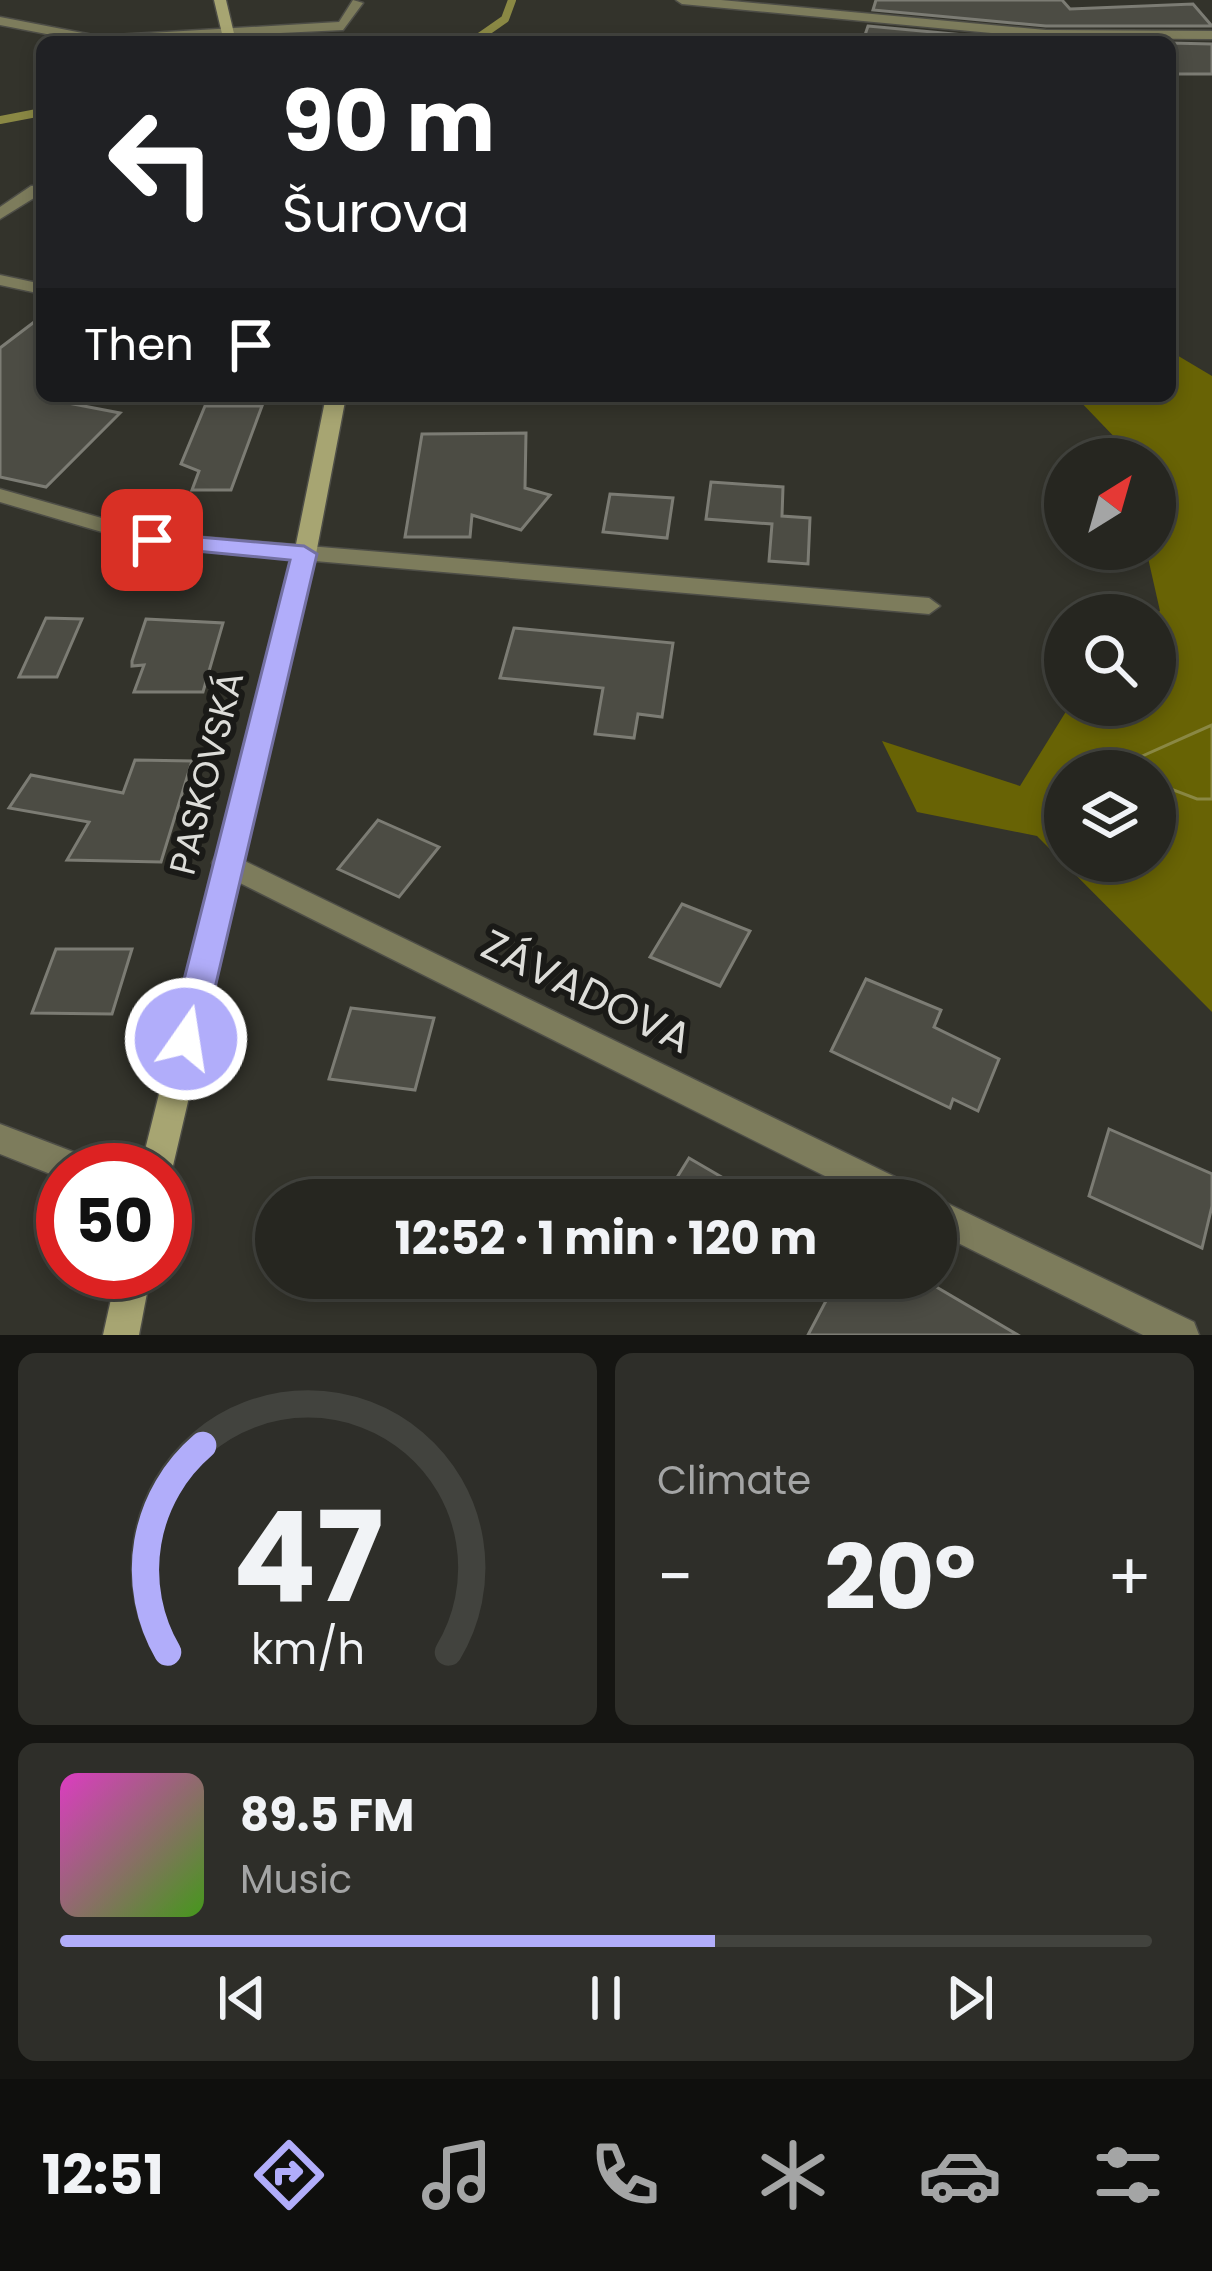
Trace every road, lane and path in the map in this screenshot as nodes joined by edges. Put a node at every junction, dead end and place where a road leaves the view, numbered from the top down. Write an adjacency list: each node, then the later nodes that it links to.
1 (220, 0): 7 (main road)
2 (682, 0): 5 (street)
3 (357, 3): 8 (street)
4 (0, 21): 6 (street)
5 (1212, 35)
6 (77, 36)
7 (229, 36)
8 (239, 36)
9 (36, 191): 10 (street)
10 (0, 214)
11 (0, 280): 12 (street)
12 (36, 288)
13 (335, 402): 15 (main road, PASKOVSKÁ)
14 (0, 495): 15 (street)
15 (304, 554): 16 (street); 17 (main road, PASKOVSKÁ)
16 (929, 606)
17 (226, 863): 19 (main road, PASKOVSKÁ); 21 (street, ZÁVADOVA)
18 (0, 1138): 20 (street)
19 (162, 1143)
20 (36, 1152)
21 (866, 1179)
22 (957, 1224): 25 (street)
23 (128, 1299): 24 (main road)
24 (121, 1335)
25 (1181, 1335)

